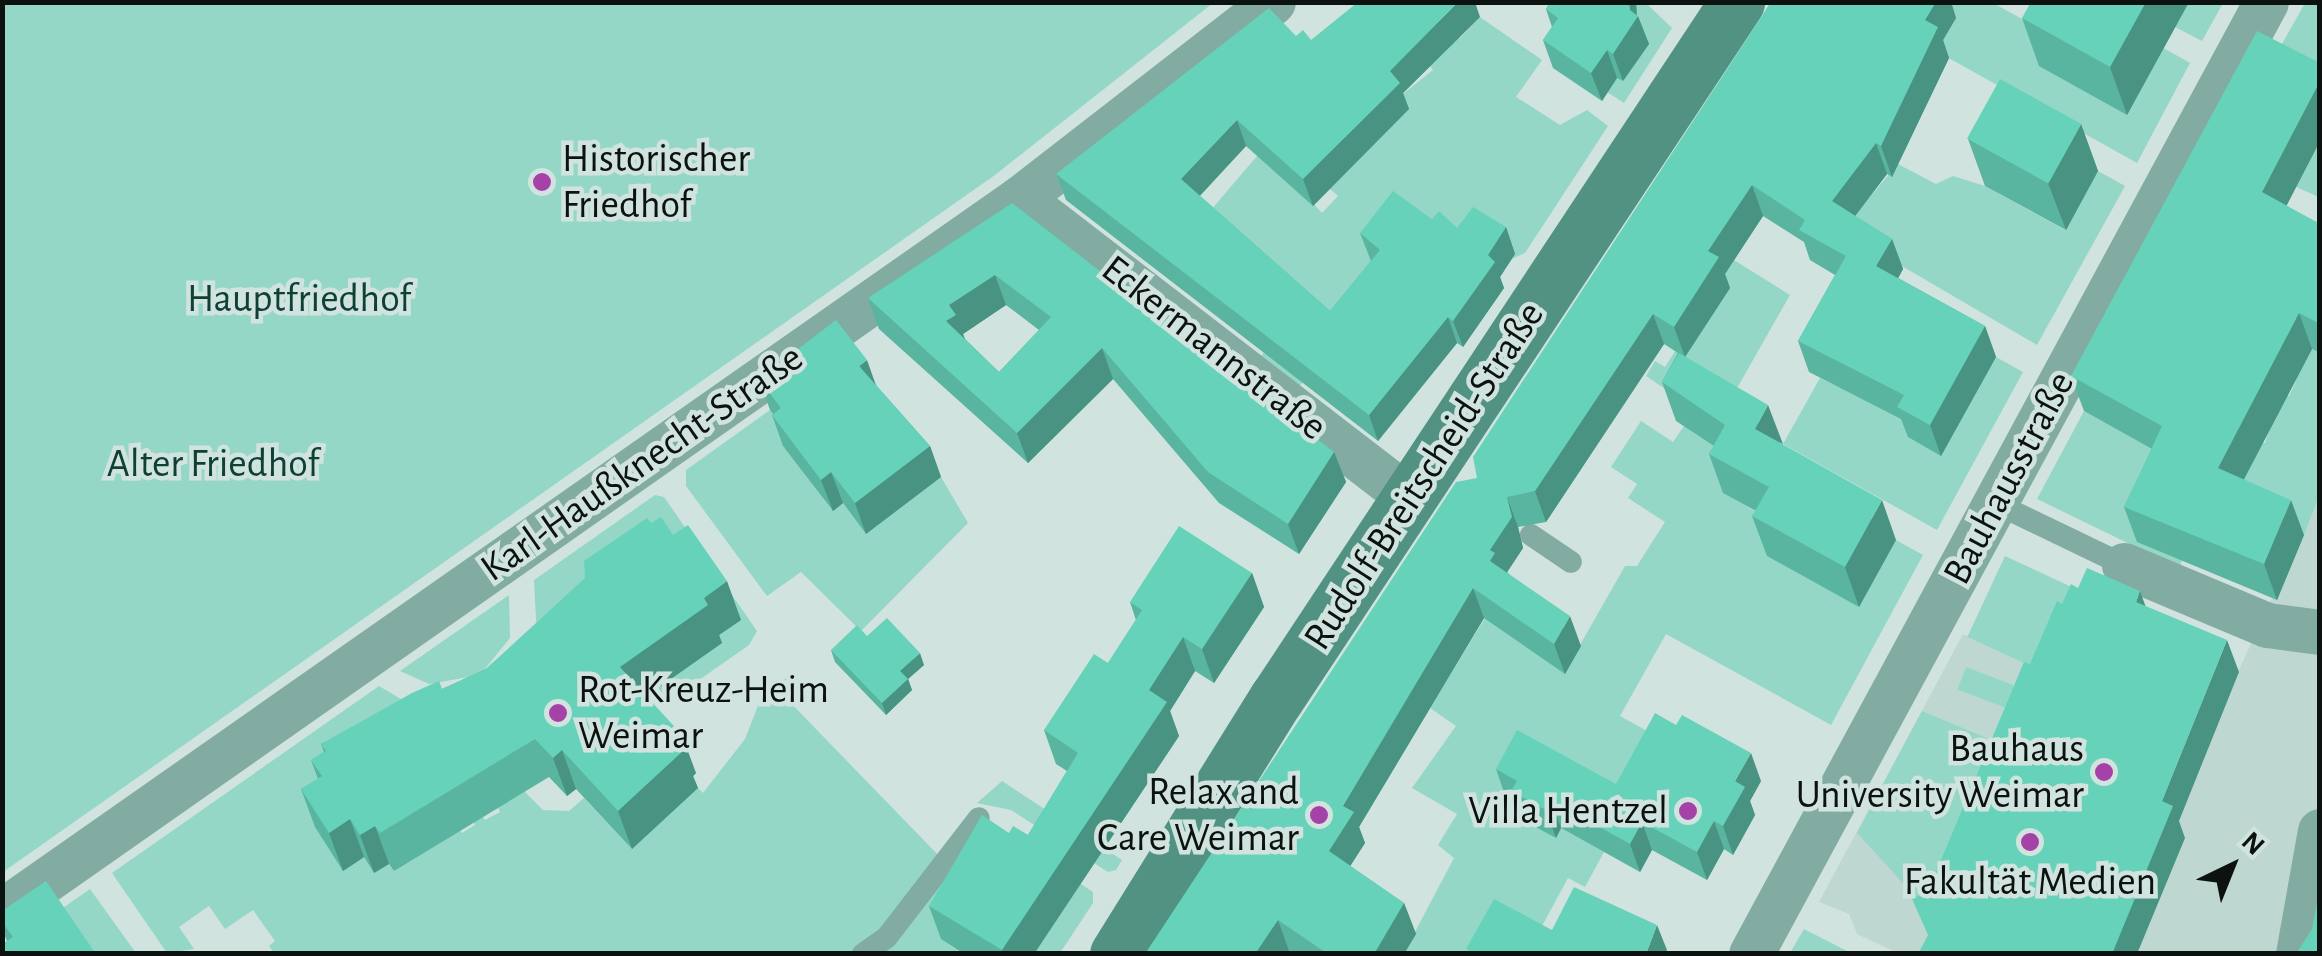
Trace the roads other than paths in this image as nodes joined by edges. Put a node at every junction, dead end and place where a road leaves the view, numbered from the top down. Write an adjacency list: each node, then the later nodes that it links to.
1 (1273, 2): 4 (street, Karl-Haußknecht-Straße)
2 (1737, 2): 5 (street, Rudolf-Breitscheid-Straße)
3 (2266, 2): 6 (street, Bauhausstraße)
4 (1020, 198): 5 (street, Eckermannstraße); 13 (street, Karl-Haußknecht-Straße)
5 (1427, 482): 15 (street, Rudolf-Breitscheid-Straße)
6 (1995, 503): 9 (lane); 16 (street, Bauhausstraße)
7 (1531, 536): 8 (lane)
8 (1571, 562)
9 (2124, 565): 10 (street)
10 (2320, 632)
11 (979, 818): 14 (lane)
12 (2320, 832): 17 (street)
13 (2, 910)
14 (864, 954)
15 (1117, 954)
16 (1750, 954)
17 (2298, 954)

